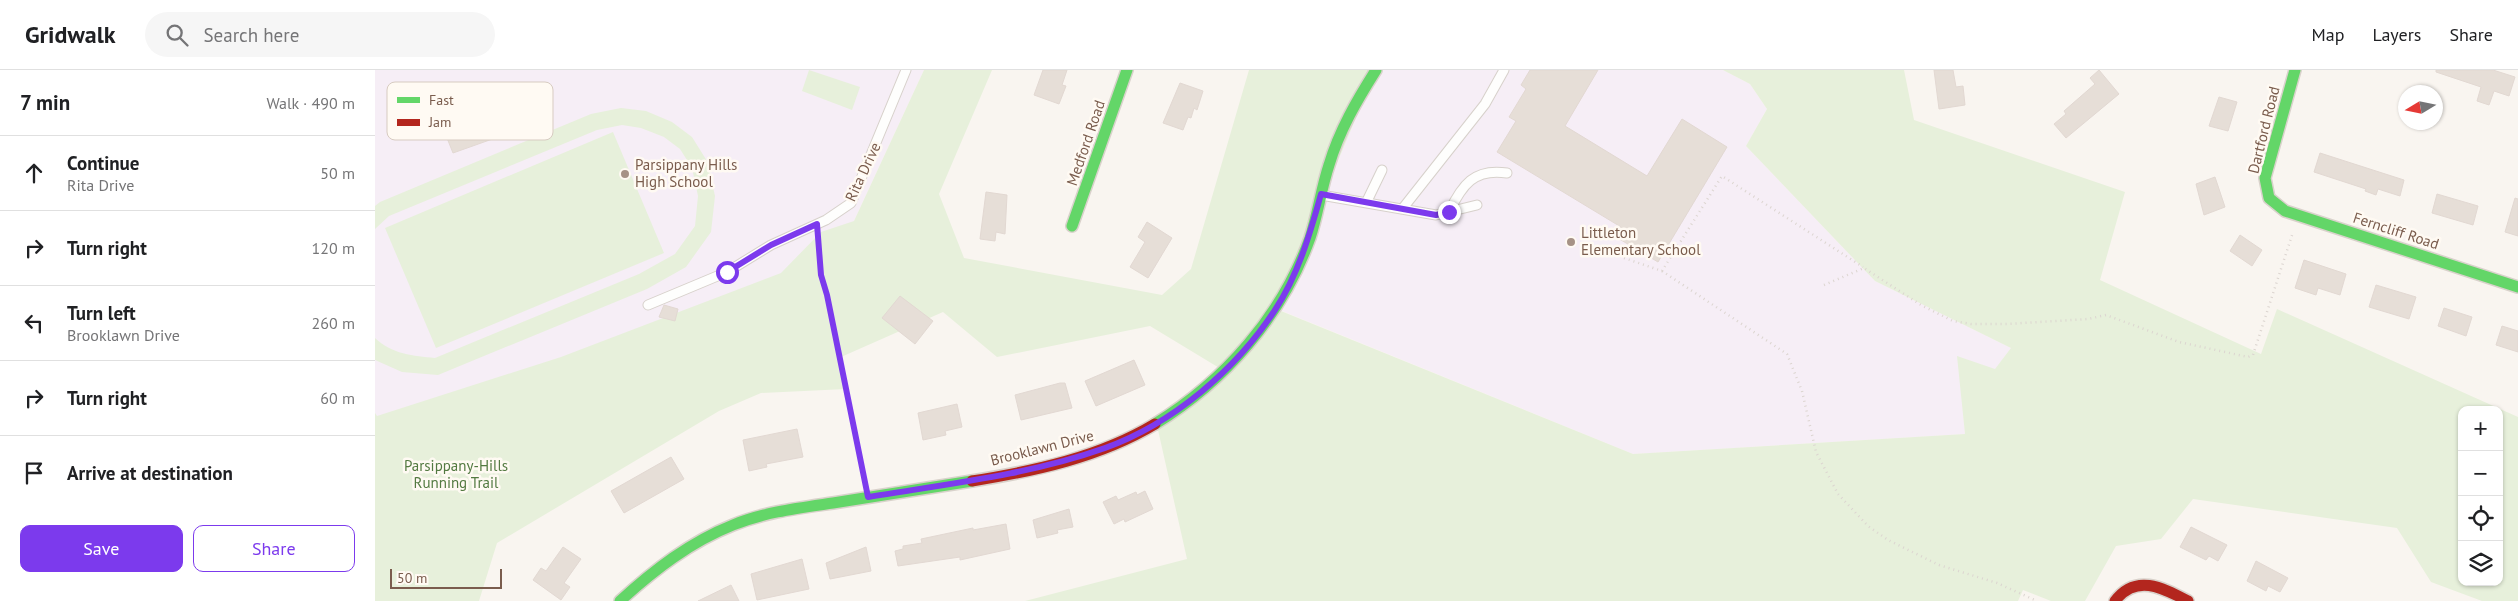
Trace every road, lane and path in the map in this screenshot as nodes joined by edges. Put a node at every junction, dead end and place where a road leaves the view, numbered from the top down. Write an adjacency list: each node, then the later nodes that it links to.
1 (906, 70): 15 (lane, Rita Drive)
2 (1127, 70): 16 (street, Medford Road)
3 (1376, 70): 8 (street, Brooklawn Drive)
4 (1504, 70): 12 (lane)
5 (2295, 70): 9 (street, Dartford Road)
6 (1382, 170): 10 (lane)
7 (1507, 173): 13 (lane)
8 (1321, 194): 10 (lane); 23 (street, Brooklawn Drive)
9 (2269, 198): 14 (street, Ferncliff Road)
10 (1367, 201): 12 (lane)
11 (1477, 205): 13 (lane)
12 (1403, 208): 13 (lane)
13 (1449, 212)
14 (2300, 216): 18 (path); 21 (street, Ferncliff Road)
15 (817, 224): 22 (lane, Rita Drive); 23 (path)
16 (1072, 226)
17 (1623, 258): 19 (path)
18 (1864, 268): 19 (path); 20 (path)
19 (1662, 271): 25 (path)
20 (1824, 285)
21 (2518, 287)
22 (648, 305)
23 (868, 497): 24 (street, Brooklawn Drive)
24 (620, 601)
25 (2037, 601)
26 (2115, 601): 27 (street)
27 (2188, 601)

